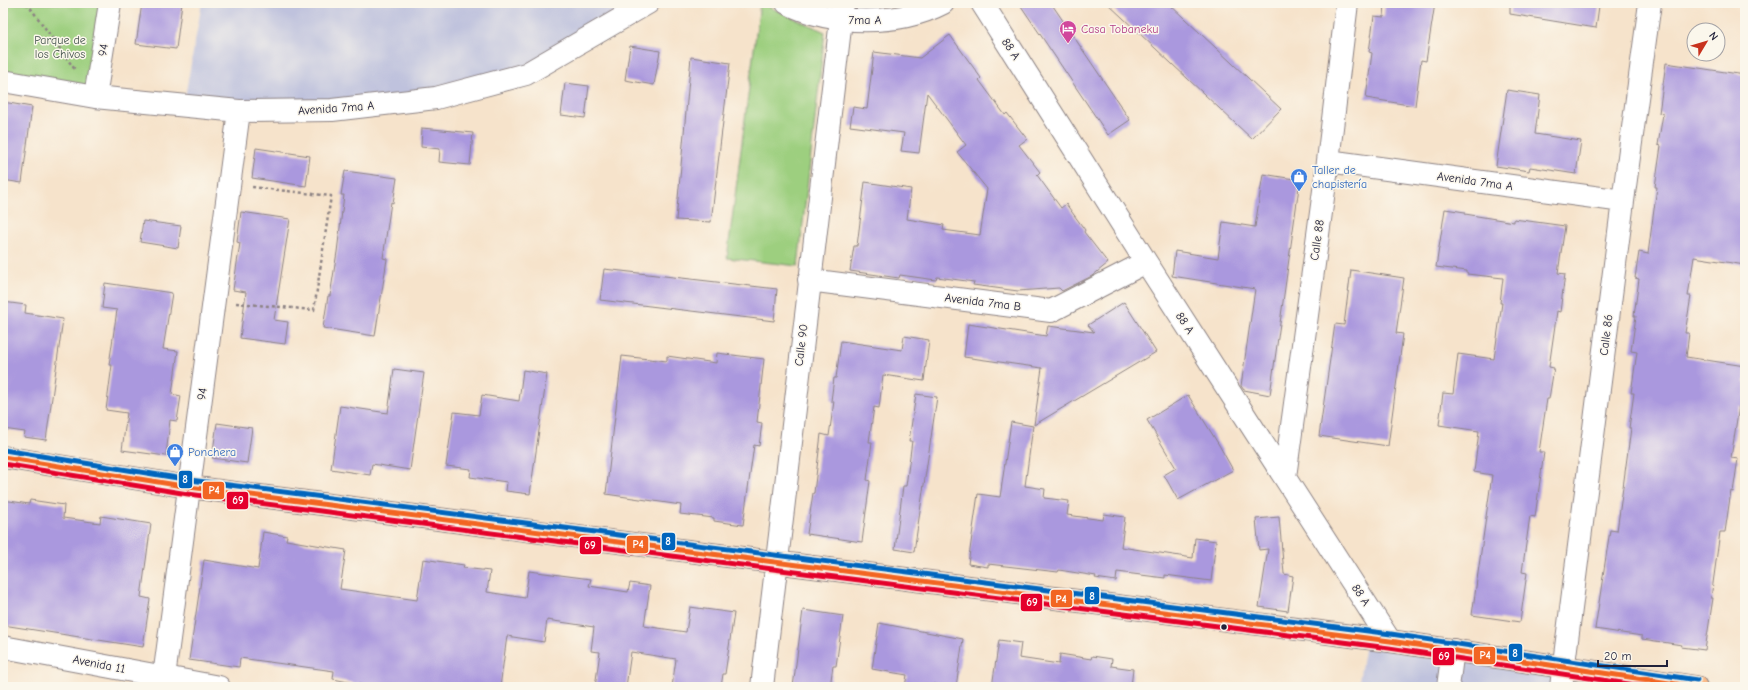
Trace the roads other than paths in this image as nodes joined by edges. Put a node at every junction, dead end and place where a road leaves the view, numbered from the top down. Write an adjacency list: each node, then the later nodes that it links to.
1 (110, 3): 10 (street, 94)
2 (648, 3): 11 (street, Avenida 7ma A)
3 (787, 3): 8 (street, 7ma A)
4 (943, 3): 8 (street, 7ma A)
5 (982, 3): 14 (street, 88 A)
6 (1347, 3): 12 (street, Calle 88)
7 (1650, 3): 13 (street, Calle 86)
8 (842, 11): 15 (street, Calle 90)
9 (3, 81): 10 (street, Avenida 7ma A)
10 (95, 97): 11 (street, Avenida 7ma A)
11 (239, 111): 18 (street, 94)
12 (1328, 161): 13 (street, Avenida 7ma A); 17 (street, Calle 88)
13 (1623, 201): 24 (street, Calle 86)
14 (1146, 262): 15 (street, Avenida 7ma B); 17 (street, 88 A)
15 (809, 280): 19 (street, Calle 90)
16 (3, 457): 18 (main road)
17 (1285, 477): 20 (street, 88 A)
18 (189, 488): 19 (main road); 23 (street, 94)
19 (776, 561): 20 (main road); 26 (street, Calle 90)
20 (1390, 641): 22 (main road)
21 (3, 647): 23 (street, Avenida 11)
22 (1453, 650): 24 (main road); 27 (street)
23 (164, 676): 25 (street, Avenida 11)
24 (1562, 677): 28 (main road)
25 (214, 687)
26 (762, 687)
27 (1448, 687)
28 (1696, 687)

